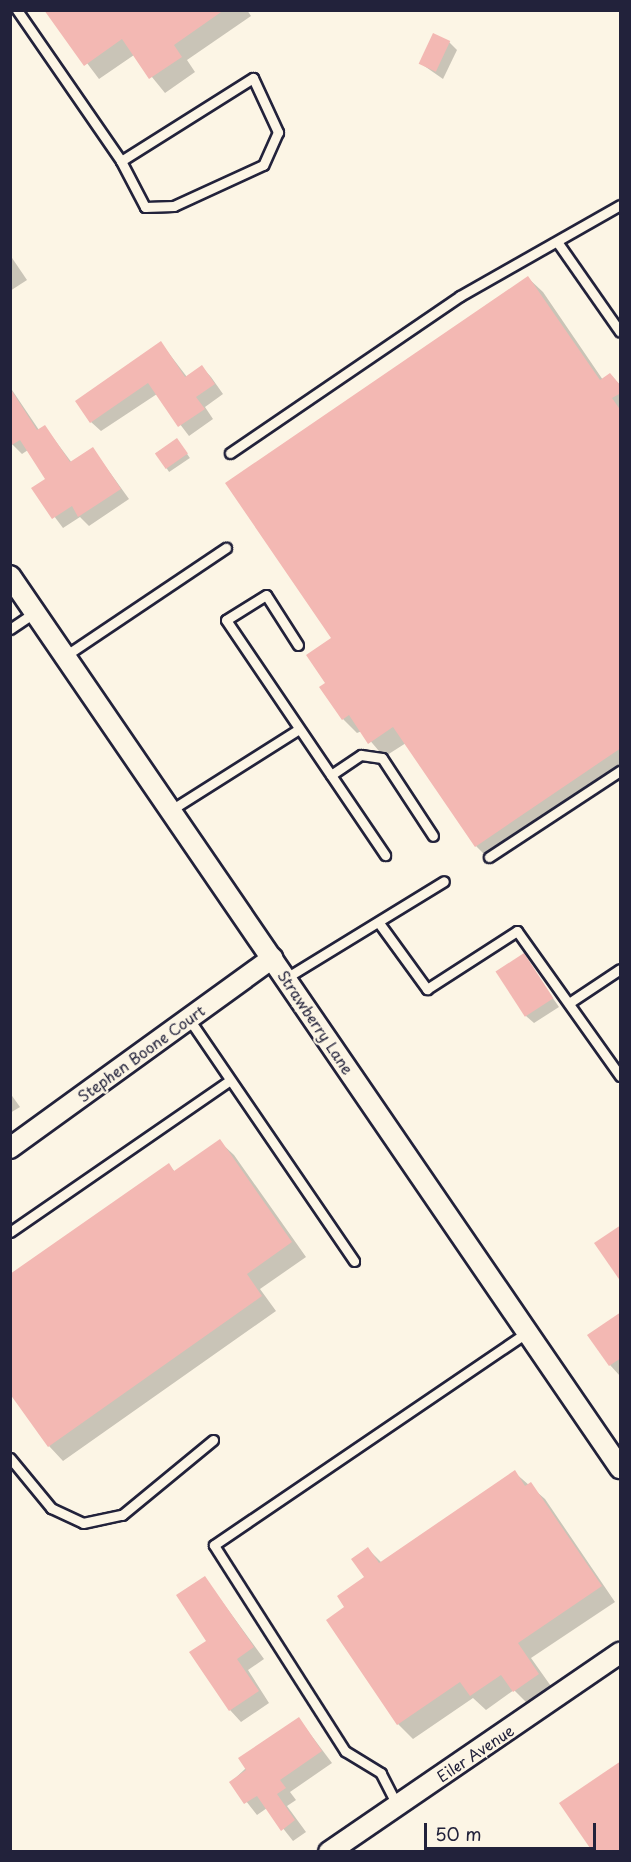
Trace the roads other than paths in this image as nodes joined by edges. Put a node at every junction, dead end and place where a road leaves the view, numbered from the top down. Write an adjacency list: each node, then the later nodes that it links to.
1 (17, 10): 2 (lane)
2 (121, 161): 2 (lane)
3 (621, 205): 4 (lane)
4 (558, 243): 5 (lane); 6 (lane)
5 (621, 332)
6 (230, 453)
7 (226, 548): 12 (lane)
8 (10, 576): 9 (street, Strawberry Lane)
9 (35, 612): 10 (lane); 12 (street, Strawberry Lane)
10 (10, 628)
11 (298, 645): 13 (lane)
12 (65, 656): 16 (street, Strawberry Lane)
13 (299, 729): 15 (lane); 16 (lane)
14 (621, 771): 19 (lane)
15 (331, 775): 17 (lane); 18 (lane)
16 (171, 810): 22 (street, Strawberry Lane)
17 (433, 836)
18 (385, 855)
19 (489, 857)
20 (444, 881): 21 (lane)
21 (379, 922): 24 (lane); 25 (lane)
22 (272, 958): 24 (street, Strawberry Lane); 26 (street, Stephen Boone Court)
23 (621, 969): 25 (lane)
24 (286, 978): 32 (street, Strawberry Lane)
25 (569, 1003): 27 (lane)
26 (189, 1019): 28 (lane); 29 (street, Stephen Boone Court)
27 (621, 1076)
28 (230, 1080): 30 (lane); 31 (lane)
29 (10, 1148)
30 (10, 1232)
31 (354, 1262)
32 (528, 1332): 35 (street, Strawberry Lane); 37 (lane)
33 (213, 1440): 34 (lane)
34 (10, 1458)
35 (621, 1468)
36 (621, 1653): 37 (street, Eiler Avenue)
37 (397, 1805): 38 (street, Eiler Avenue)
38 (328, 1851)

